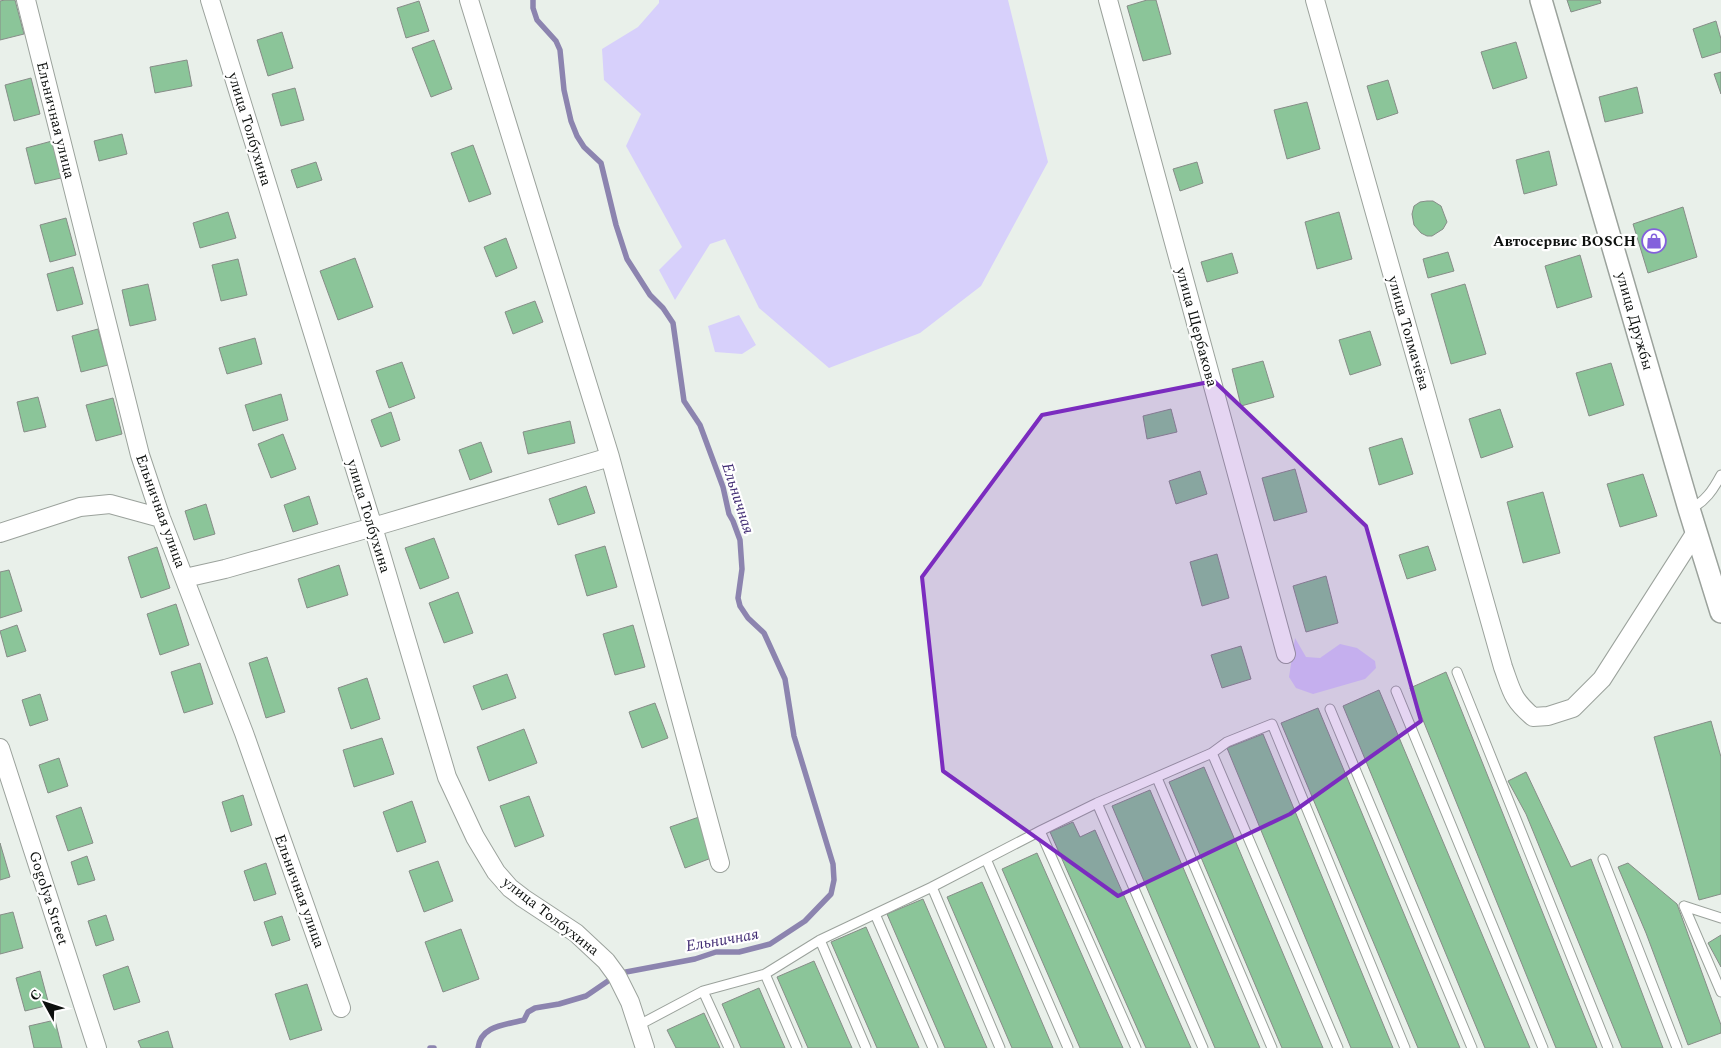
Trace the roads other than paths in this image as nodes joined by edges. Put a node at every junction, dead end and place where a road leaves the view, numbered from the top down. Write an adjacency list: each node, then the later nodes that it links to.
1 (26, 0): 10 (street, Ельничная улица)
2 (210, 0): 11 (street, улица Толбухина)
3 (469, 0): 7 (street)
4 (1108, 0): 16 (street, улица Щербакова)
5 (1315, 0): 13 (street, улица Толмачёва)
6 (1541, 0): 9 (street, улица Дружбы)
7 (610, 457): 11 (street); 27 (street)
8 (1721, 475): 9 (lane)
9 (1690, 509): 13 (street, улица Дружбы)
10 (161, 518): 12 (street); 14 (street, Ельничная улица)
11 (372, 527): 14 (street); 36 (street, улица Толбухина)
12 (0, 532)
13 (1696, 532): 15 (street, улица Дружбы)
14 (185, 578): 35 (street, Ельничная улица)
15 (1721, 612)
16 (1286, 654)
17 (1457, 672): 52 (lane)
18 (1396, 691): 51 (lane)
19 (1330, 710): 50 (lane)
20 (0, 748): 37 (street, Gogolya Street)
21 (1212, 753): 22 (lane); 48 (lane); 49 (lane)
22 (1157, 778): 23 (lane); 47 (lane)
23 (1097, 803): 24 (lane); 46 (lane)
24 (1040, 831): 25 (lane); 45 (lane)
25 (986, 859): 28 (lane); 44 (lane)
26 (1602, 859): 53 (lane)
27 (720, 863)
28 (932, 887): 29 (lane); 43 (lane)
29 (875, 914): 31 (lane); 42 (lane)
30 (1721, 918): 34 (lane)
31 (820, 940): 32 (lane); 41 (lane)
32 (765, 974): 33 (lane); 40 (lane)
33 (703, 991): 36 (lane); 39 (lane)
34 (1721, 992)
35 (341, 1008)
36 (638, 1025): 38 (street, улица Толбухина)
37 (97, 1048)
38 (645, 1048)
39 (730, 1048)
40 (798, 1048)
41 (866, 1048)
42 (933, 1048)
43 (1000, 1048)
44 (1068, 1048)
45 (1136, 1048)
46 (1203, 1048)
47 (1272, 1048)
48 (1338, 1048)
49 (1405, 1048)
50 (1472, 1048)
51 (1543, 1048)
52 (1608, 1048)
53 (1677, 1048)

